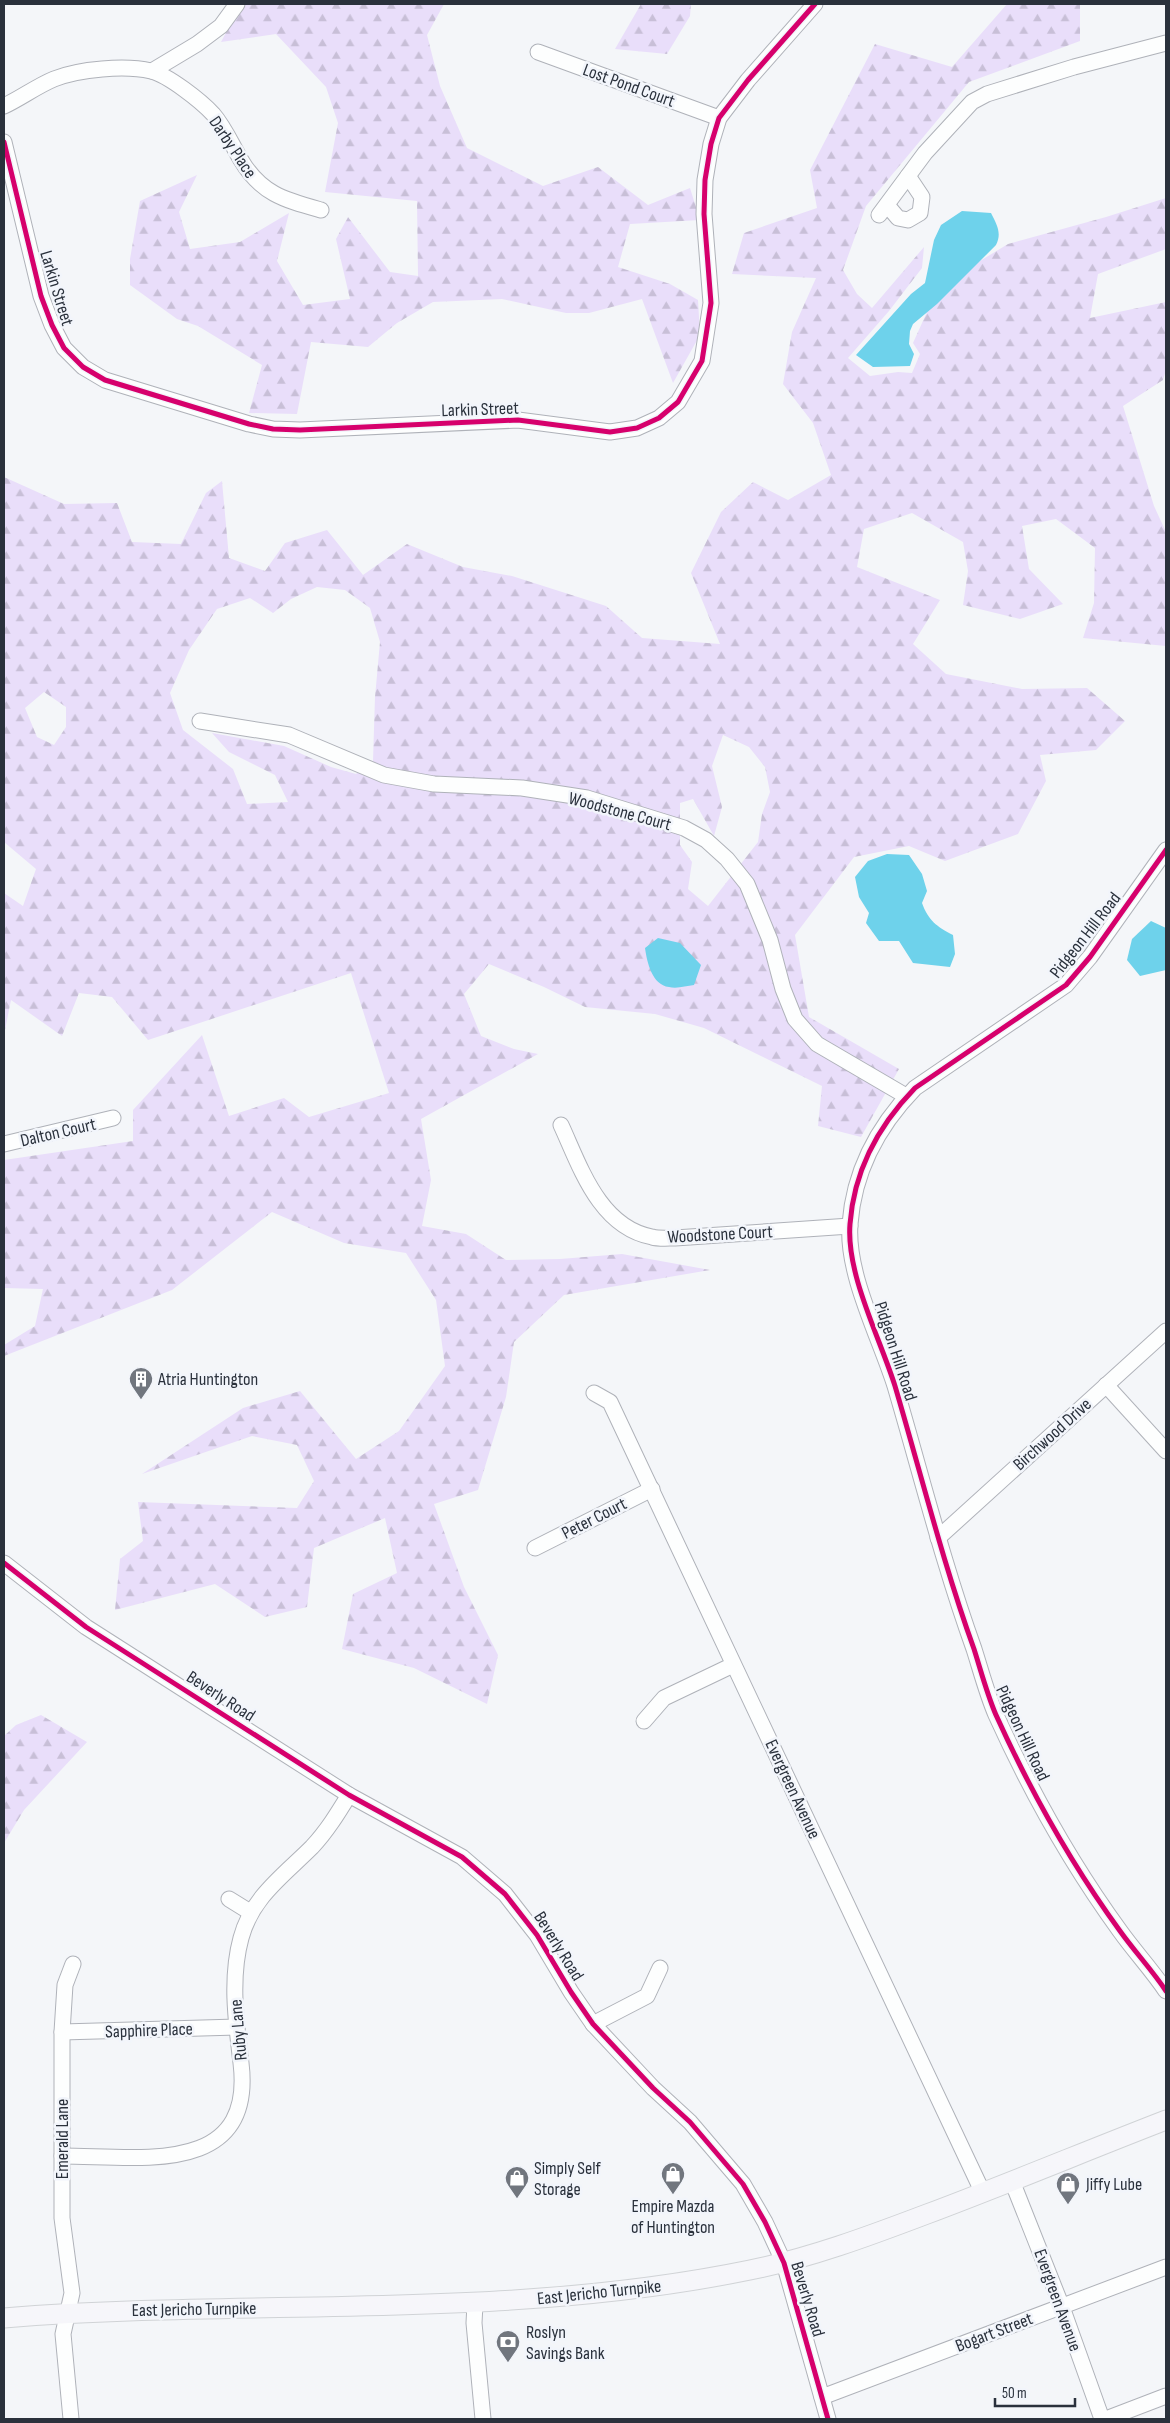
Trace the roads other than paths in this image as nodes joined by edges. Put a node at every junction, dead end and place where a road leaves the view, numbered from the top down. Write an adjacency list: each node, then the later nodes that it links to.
1 (237, 4): 5 (street)
2 (815, 4): 7 (street, Larkin Street)
3 (1166, 42): 9 (street)
4 (538, 52): 7 (street, Lost Pond Court)
5 (152, 71): 6 (street); 10 (street, Darby Place)
6 (4, 106)
7 (719, 118): 8 (street, Larkin Street)
8 (4, 142)
9 (908, 176): 9 (street)
10 (321, 210)
11 (200, 720): 13 (street, Woodstone Court)
12 (1166, 850): 13 (street, Pidgeon Hill Road)
13 (906, 1096): 17 (street, Pidgeon Hill Road)
14 (113, 1118): 16 (street, Dalton Court)
15 (561, 1125): 17 (street, Woodstone Court)
16 (4, 1144)
17 (850, 1226): 23 (street, Pidgeon Hill Road)
18 (1166, 1331): 19 (street, Birchwood Drive)
19 (1106, 1385): 21 (street); 23 (street, Birchwood Drive)
20 (594, 1393): 22 (street, Evergreen Avenue)
21 (1166, 1451)
22 (652, 1489): 24 (street, Peter Court); 26 (street, Evergreen Avenue)
23 (938, 1538): 33 (street, Pidgeon Hill Road)
24 (535, 1548)
25 (4, 1563): 28 (street, Beverly Road)
26 (733, 1665): 27 (street); 40 (street, Evergreen Avenue)
27 (644, 1721)
28 (349, 1795): 30 (street, Ruby Lane); 34 (street, Beverly Road)
29 (229, 1899): 30 (street)
30 (250, 1912): 35 (street, Ruby Lane)
31 (73, 1964): 36 (street, Emerald Lane)
32 (660, 1968): 34 (street)
33 (1166, 1990)
34 (594, 2024): 41 (street, Beverly Road)
35 (237, 2027): 36 (street, Sapphire Place); 38 (street, Ruby Lane)
36 (62, 2032): 38 (street, Emerald Lane)
37 (1166, 2120): 39 (main road, East Jericho Turnpike)
38 (62, 2156): 45 (street, Emerald Lane)
39 (1012, 2181): 40 (main road, East Jericho Turnpike); 44 (street, Evergreen Avenue)
40 (983, 2193): 41 (main road, East Jericho Turnpike)
41 (784, 2263): 43 (main road, East Jericho Turnpike); 48 (street, Beverly Road)
42 (1166, 2267): 44 (street, Bogart Street)
43 (475, 2304): 45 (main road, East Jericho Turnpike); 50 (street)
44 (1062, 2307): 48 (street, Bogart Street); 52 (street, Evergreen Avenue)
45 (68, 2313): 46 (main road, East Jericho Turnpike); 49 (street, Emerald Lane)
46 (4, 2318)
47 (1166, 2396): 53 (street)
48 (822, 2397): 51 (street, Beverly Road)
49 (71, 2419)
50 (483, 2419)
51 (828, 2419)
52 (1102, 2419)
53 (1106, 2419)

